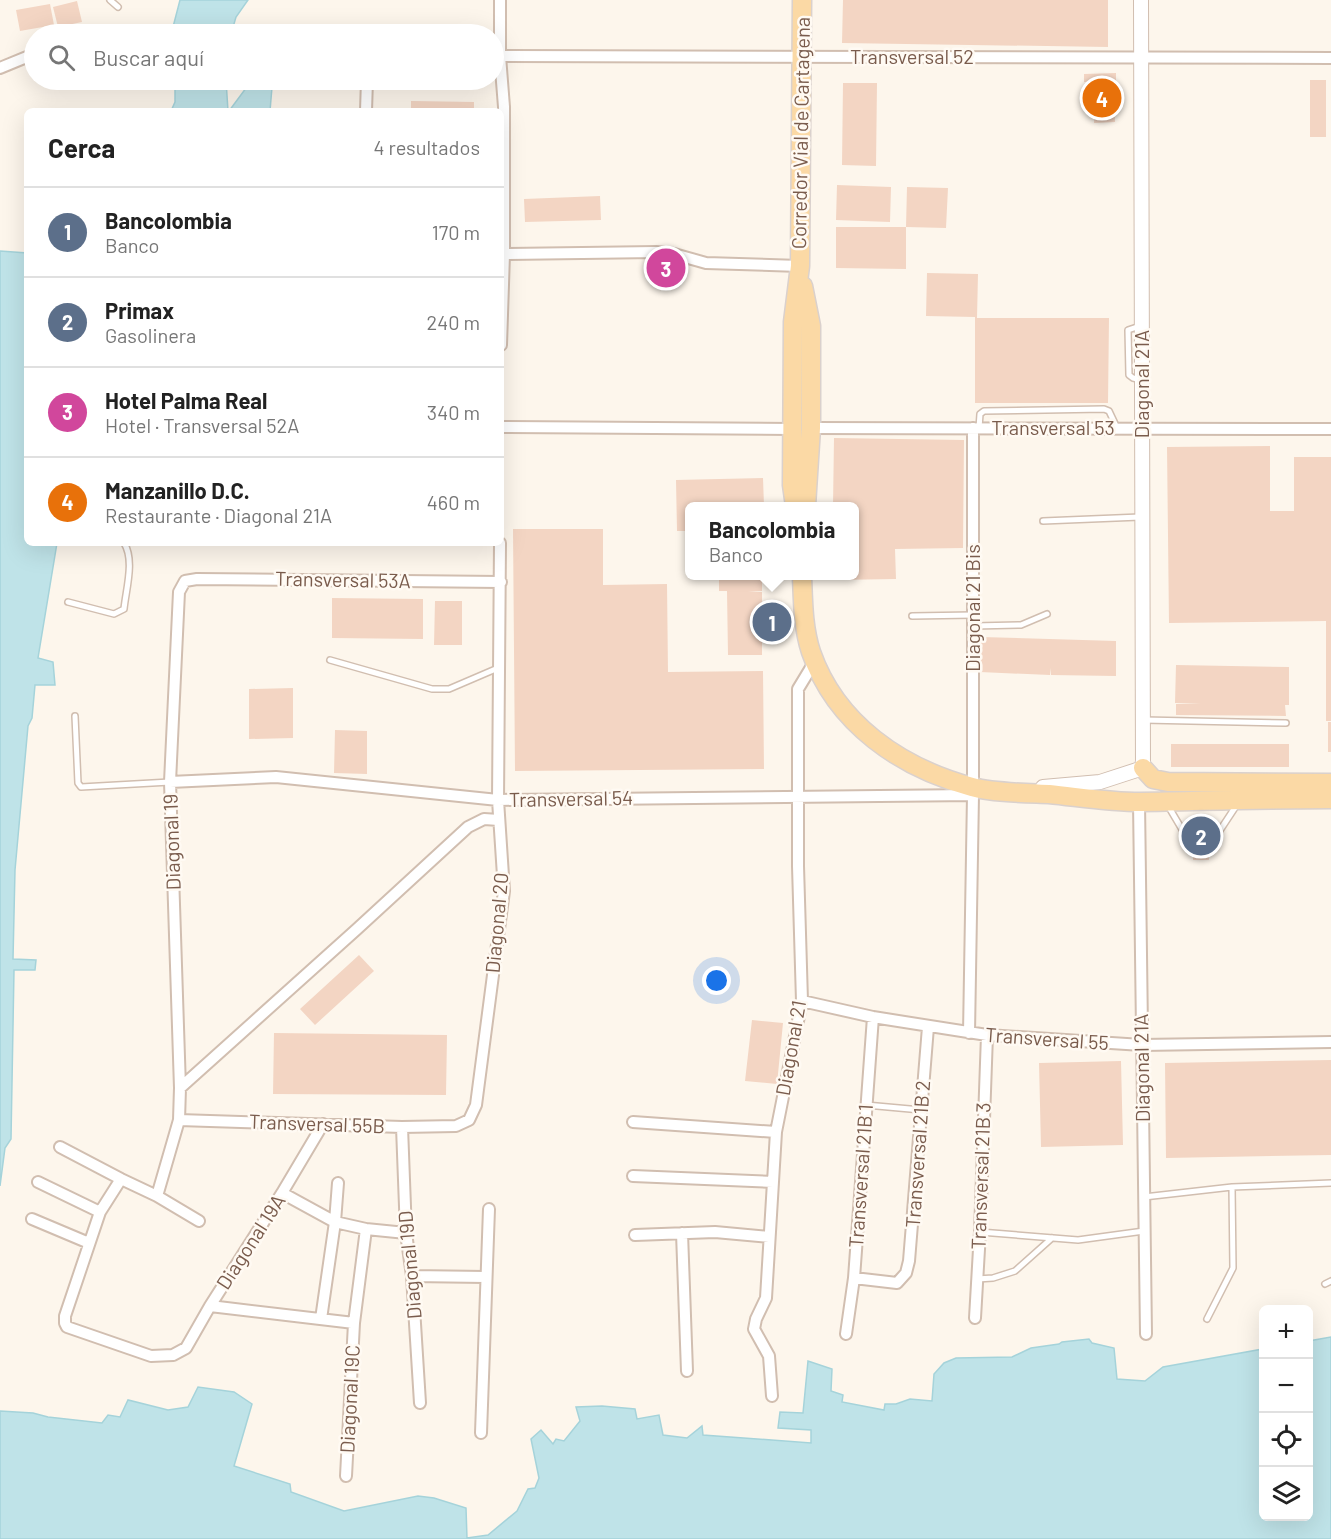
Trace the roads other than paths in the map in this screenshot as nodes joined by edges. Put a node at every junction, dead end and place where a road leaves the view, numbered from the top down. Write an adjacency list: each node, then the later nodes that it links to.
1 (110, 0): 5 (lane)
2 (500, 0): 6 (street)
3 (802, 0): 8 (main road, Corredor Vial de Cartagena)
4 (1141, 0): 10 (street, Diagonal 21A)
5 (118, 7)
6 (499, 24)
7 (504, 56): 8 (street, Transversal 52)
8 (803, 57): 10 (street, Transversal 52); 19 (main road, Corredor Vial de Cartagena)
9 (24, 58): 12 (street)
10 (1141, 58): 11 (street, Transversal 52); 24 (street, Diagonal 21A)
11 (1331, 58)
12 (0, 68)
13 (367, 90): 15 (street)
14 (502, 90): 17 (street)
15 (366, 108)
16 (504, 108): 18 (street)
17 (504, 108)
18 (504, 254): 19 (street)
19 (800, 266): 21 (main road, Corredor Vial de Cartagena)
20 (504, 427): 21 (street, Transversal 53)
21 (802, 428): 22 (street, Transversal 53); 26 (main road, Corredor Vial de Cartagena); 27 (main road, Corredor Vial de Cartagena)
22 (976, 428): 23 (street, Transversal 53); 23 (lane); 38 (street, Diagonal 21 Bis)
23 (1117, 428): 24 (street, Transversal 53)
24 (1142, 428): 25 (street, Transversal 53); 28 (street, Diagonal 21A)
25 (1331, 429)
26 (794, 502)
27 (806, 502)
28 (1142, 516): 29 (lane); 43 (street, Diagonal 21A)
29 (1043, 521)
30 (126, 546): 35 (lane)
31 (500, 546): 34 (street, Diagonal 20)
32 (802, 580): 40 (main road)
33 (184, 581): 34 (street, Transversal 53A); 46 (street, Diagonal 19)
34 (501, 582): 41 (street, Diagonal 20)
35 (68, 602)
36 (1047, 614): 38 (lane)
37 (912, 616): 38 (lane)
38 (972, 621): 48 (street, Diagonal 21 Bis)
39 (330, 660): 41 (lane)
40 (815, 661): 48 (main road); 50 (street, Diagonal 21)
41 (500, 668): 53 (street, Diagonal 20)
42 (75, 716): 46 (lane)
43 (1143, 720): 44 (lane); 45 (street, Diagonal 21A)
44 (1286, 723)
45 (1143, 768): 47 (main road); 49 (street)
46 (170, 782): 53 (street, Transversal 54); 66 (street, Diagonal 19)
47 (1331, 783)
48 (973, 791): 49 (main road); 50 (street, Transversal 54); 62 (street)
49 (1005, 791): 55 (main road)
50 (799, 797): 53 (street, Transversal 54); 59 (street, Diagonal 21)
51 (1241, 799): 52 (main road); 54 (main road); 57 (lane)
52 (1331, 799)
53 (498, 800): 56 (street, Diagonal 20)
54 (1164, 800): 55 (main road); 58 (lane)
55 (1138, 802): 65 (street, Diagonal 21A)
56 (499, 820): 66 (street); 70 (street, Diagonal 20)
57 (1209, 847)
58 (1193, 848)
59 (802, 1001): 60 (street, Transversal 55); 74 (street, Diagonal 21)
60 (873, 1017): 61 (street, Transversal 55); 67 (street, Transversal 21B 1)
61 (928, 1027): 62 (street, Transversal 55); 68 (street, Transversal 21B 2)
62 (969, 1033): 63 (street, Transversal 55)
63 (987, 1035): 65 (street, Transversal 55); 93 (street, Transversal 21B 3)
64 (1331, 1042): 65 (street, Transversal 55)
65 (1142, 1045): 85 (street, Diagonal 21A)
66 (180, 1088): 69 (street, Diagonal 19)
67 (865, 1105): 68 (lane); 102 (street, Transversal 21B 1)
68 (921, 1110): 102 (street, Transversal 21B 2)
69 (179, 1120): 72 (street, Transversal 55B); 84 (street)
70 (469, 1120): 73 (street, Transversal 55B)
71 (633, 1122): 74 (street)
72 (323, 1124): 73 (street, Transversal 55B); 83 (street, Diagonal 19A)
73 (402, 1127): 94 (street, Diagonal 19D)
74 (776, 1132): 79 (street, Diagonal 21)
75 (60, 1147): 77 (street)
76 (633, 1176): 79 (street)
77 (121, 1179): 84 (street); 87 (street)
78 (38, 1182): 87 (street)
79 (772, 1182): 97 (street, Diagonal 21)
80 (338, 1183): 90 (street)
81 (1331, 1183): 82 (lane)
82 (1232, 1187): 85 (lane); 109 (lane)
83 (282, 1193): 90 (street); 106 (street, Diagonal 19A)
84 (157, 1196): 89 (street)
85 (1144, 1197): 92 (street, Diagonal 21A)
86 (489, 1209): 101 (street)
87 (100, 1212): 99 (street)
88 (32, 1219): 99 (street)
89 (200, 1221)
90 (335, 1222): 91 (street); 108 (street)
91 (366, 1229): 94 (street); 110 (street, Diagonal 19C)
92 (1144, 1231): 98 (lane); 112 (street, Diagonal 21A)
93 (980, 1232): 98 (lane); 103 (street, Transversal 21B 3)
94 (406, 1233): 100 (street, Diagonal 19D)
95 (682, 1233): 96 (street); 97 (street); 113 (street)
96 (635, 1235)
97 (768, 1237): 114 (street, Diagonal 21)
98 (1052, 1238): 103 (lane)
99 (89, 1243): 106 (street, Diagonal 19A)
100 (412, 1276): 101 (street); 115 (street, Diagonal 19D)
101 (485, 1277): 116 (street)
102 (854, 1278): 111 (street, Transversal 21B 1)
103 (977, 1279): 107 (street, Transversal 21B 3)
104 (1331, 1281): 105 (lane)
105 (1325, 1284)
106 (210, 1306): 108 (street)
107 (975, 1317)
108 (321, 1319): 110 (street)
109 (1207, 1319)
110 (354, 1323): 117 (street, Diagonal 19C)
111 (846, 1334)
112 (1146, 1334)
113 (687, 1371)
114 (772, 1396)
115 (420, 1403)
116 (481, 1433)
117 (346, 1476)

